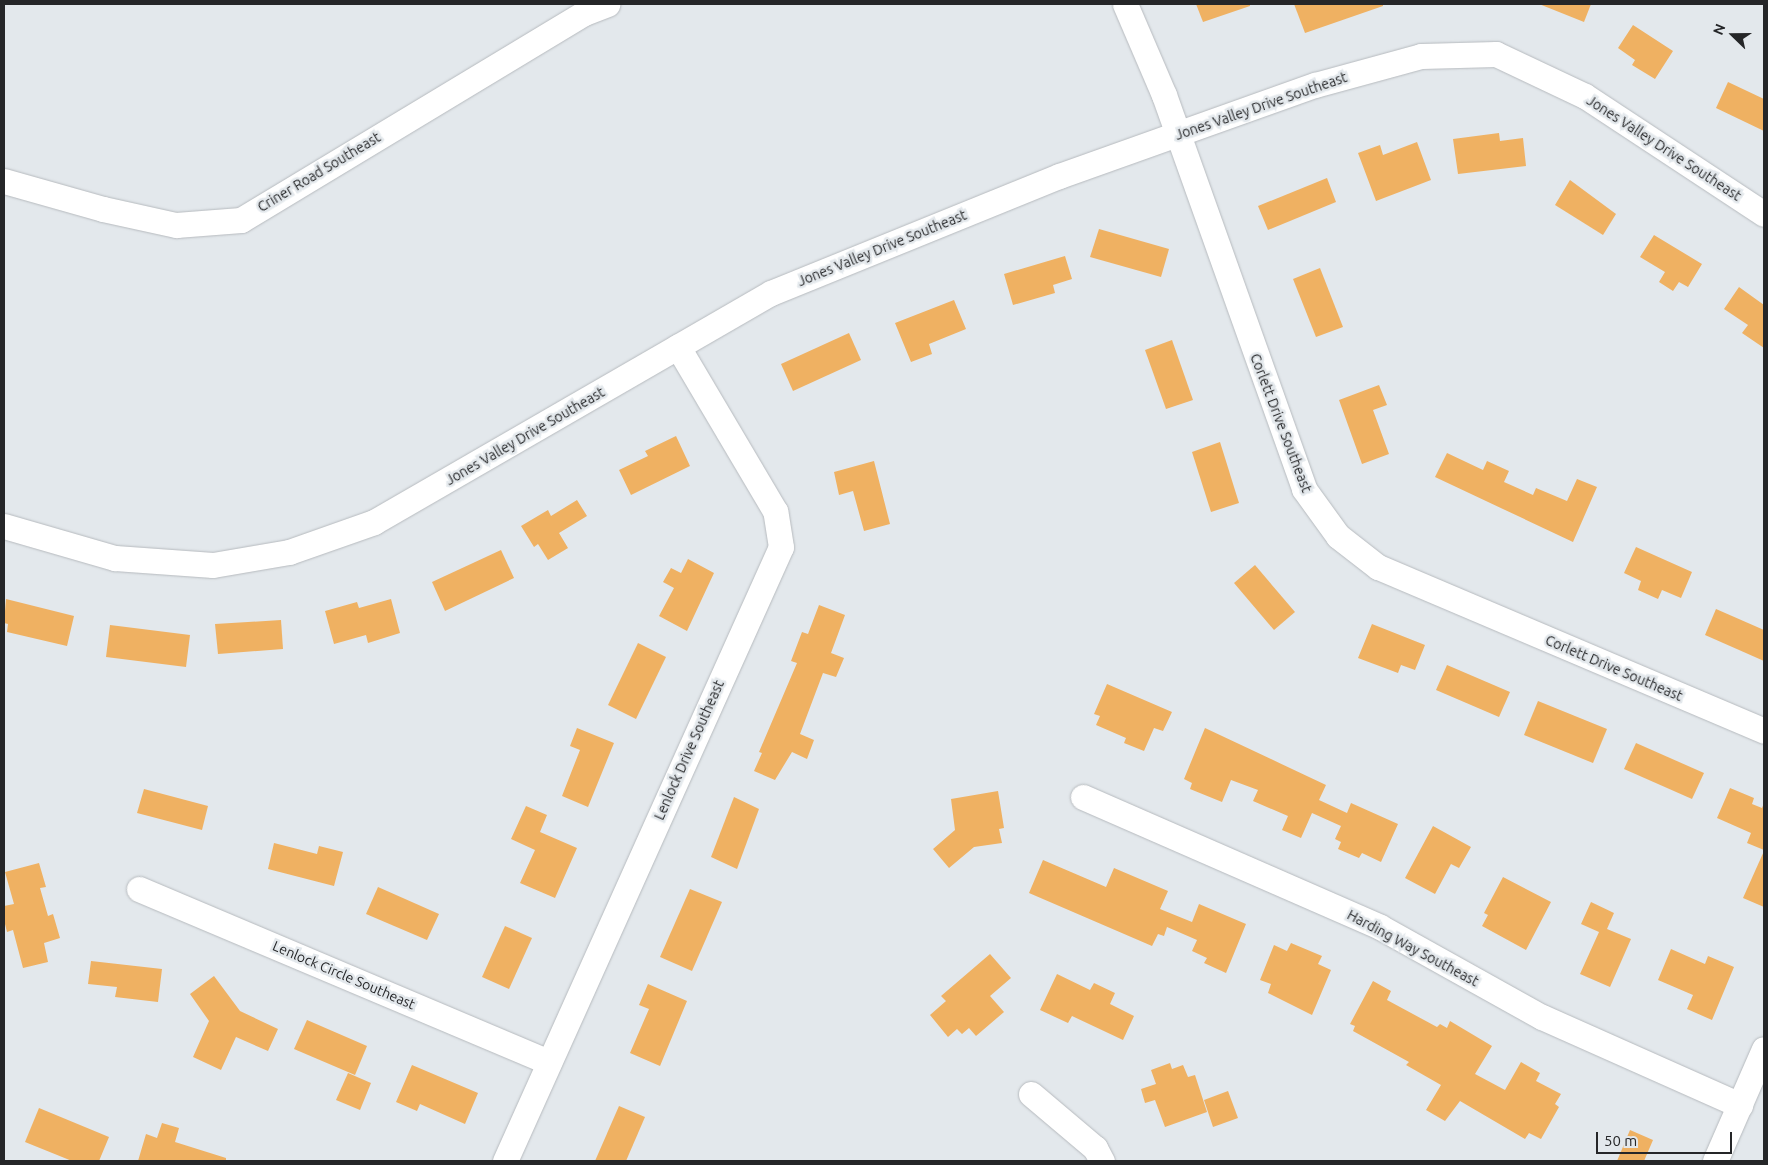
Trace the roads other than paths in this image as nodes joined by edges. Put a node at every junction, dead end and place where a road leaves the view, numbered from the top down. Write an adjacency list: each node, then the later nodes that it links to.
1 (607, 4): 4 (street, Criner Road Southeast)
2 (1125, 4): 3 (street, Corlett Drive Southeast)
3 (1177, 134): 5 (street, Jones Valley Drive Southeast); 6 (street, Jones Valley Drive Southeast); 8 (street, Corlett Drive Southeast)
4 (4, 181)
5 (1764, 214)
6 (678, 347): 7 (street, Jones Valley Drive Southeast); 12 (street, Lenlock Drive Southeast)
7 (4, 526)
8 (1764, 732)
9 (1083, 797): 14 (street, Harding Way Southeast)
10 (139, 889): 12 (street, Lenlock Circle Southeast)
11 (1764, 1049): 14 (street)
12 (548, 1062): 15 (street, Lenlock Drive Southeast)
13 (1031, 1094): 16 (street)
14 (1740, 1105): 17 (street)
15 (505, 1161)
16 (1102, 1161)
17 (1715, 1161)

